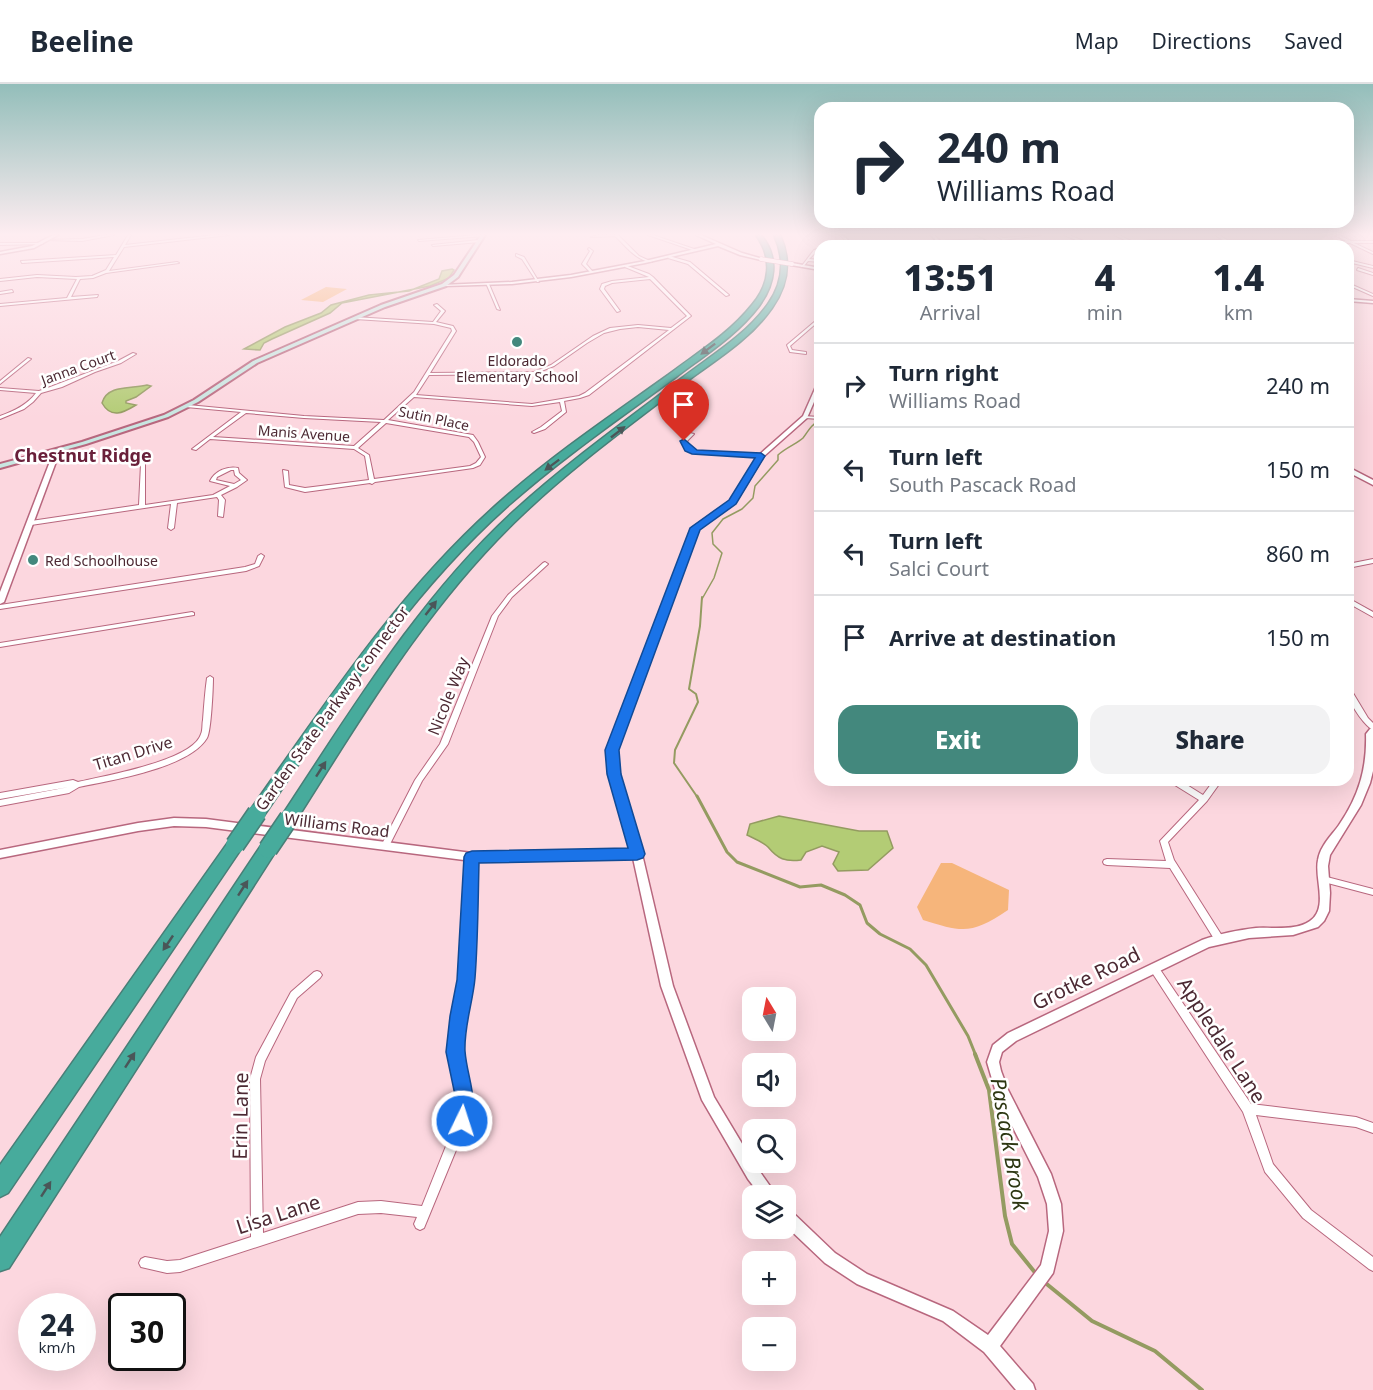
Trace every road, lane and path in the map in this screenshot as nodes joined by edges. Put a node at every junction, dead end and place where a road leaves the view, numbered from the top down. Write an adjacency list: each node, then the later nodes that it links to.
1 (70, 296): 10 (street)
2 (97, 296): 10 (street)
3 (414, 296): 18 (main road)
4 (493, 296): 16 (street)
5 (607, 296): 17 (street)
6 (670, 296): 21 (street)
7 (761, 296): 89 (highway, Garden State Parkway Connector, one-way to 89, bridge)
8 (773, 296): 15 (highway)
9 (776, 296): 15 (highway)
10 (68, 299): 13 (street)
11 (1354, 300): 12 (street)
12 (1373, 302)
13 (0, 305)
14 (436, 305): 19 (street)
15 (769, 308): 93 (highway, Garden State Parkway Connector, one-way to 15, bridge)
16 (499, 309)
17 (618, 311)
18 (355, 318): 19 (street); 32 (main road)
19 (434, 323): 25 (street)
20 (814, 324): 22 (street)
21 (674, 329): 25 (street); 31 (street)
22 (805, 353)
23 (134, 354): 28 (street, Janna Court)
24 (30, 359): 26 (street)
25 (428, 374): 29 (street)
26 (0, 383)
27 (0, 389): 28 (street)
28 (39, 392): 35 (street, Janna Court)
29 (412, 396): 31 (street); 37 (street)
30 (814, 397): 34 (street)
31 (562, 401): 38 (street)
32 (188, 406): 33 (street, Sutin Place); 43 (main road)
33 (244, 412): 37 (street, Sutin Place); 40 (street)
34 (805, 417): 36 (street); 44 (street)
35 (0, 418)
36 (814, 418)
37 (385, 420): 41 (street); 49 (street, Sutin Place)
38 (534, 432)
39 (692, 434): 44 (street)
40 (210, 438): 41 (street, Manis Avenue); 42 (street)
41 (355, 448): 49 (street, Manis Avenue)
42 (194, 449)
43 (57, 452): 46 (main road); 56 (street)
44 (761, 456): 78 (street)
45 (140, 460): 54 (street)
46 (0, 466)
47 (285, 471): 49 (street, Sutin Place)
48 (1354, 472): 50 (street)
49 (372, 482)
50 (1373, 483)
51 (235, 486): 51 (street); 52 (street)
52 (218, 495): 53 (street); 55 (street)
53 (174, 502): 54 (street); 57 (street)
54 (142, 506): 56 (street)
55 (221, 516)
56 (31, 523): 62 (street)
57 (171, 528)
58 (261, 556): 62 (street)
59 (1373, 561): 61 (street)
60 (545, 564): 76 (street, Nicole Way)
61 (1354, 565)
62 (0, 604)
63 (1354, 604): 65 (street)
64 (192, 614): 66 (street)
65 (1373, 615)
66 (0, 645)
67 (210, 678): 70 (street, Titan Drive)
68 (1354, 700): 69 (street)
69 (1373, 730): 82 (street, Grotke Road)
70 (77, 784): 73 (street, Titan Drive); 75 (street, Titan Drive)
71 (1183, 786): 74 (street)
72 (1214, 786): 74 (street)
73 (0, 796)
74 (1204, 799): 81 (street)
75 (0, 803)
76 (385, 846): 77 (street, Williams Road); 79 (street, Williams Road)
77 (0, 854)
78 (637, 854): 79 (street, Williams Road); 90 (street)
79 (472, 857): 92 (street, Lisa Lane)
80 (1107, 862): 81 (street)
81 (1172, 865): 84 (street)
82 (1323, 879): 83 (street); 84 (street, Grotke Road)
83 (1373, 892)
84 (1219, 939): 85 (street, Grotke Road)
85 (1154, 968): 87 (street, Appledale Lane); 96 (street, Grotke Road)
86 (318, 975): 92 (street, Erin Lane)
87 (1248, 1109): 88 (street); 95 (street, Appledale Lane)
88 (1373, 1128)
89 (4, 1179)
90 (762, 1185)
91 (796, 1226): 96 (street)
92 (257, 1241): 94 (street, Lisa Lane)
93 (0, 1261)
94 (145, 1263)
95 (1373, 1265)
96 (990, 1346): 97 (street)
97 (1027, 1390)

